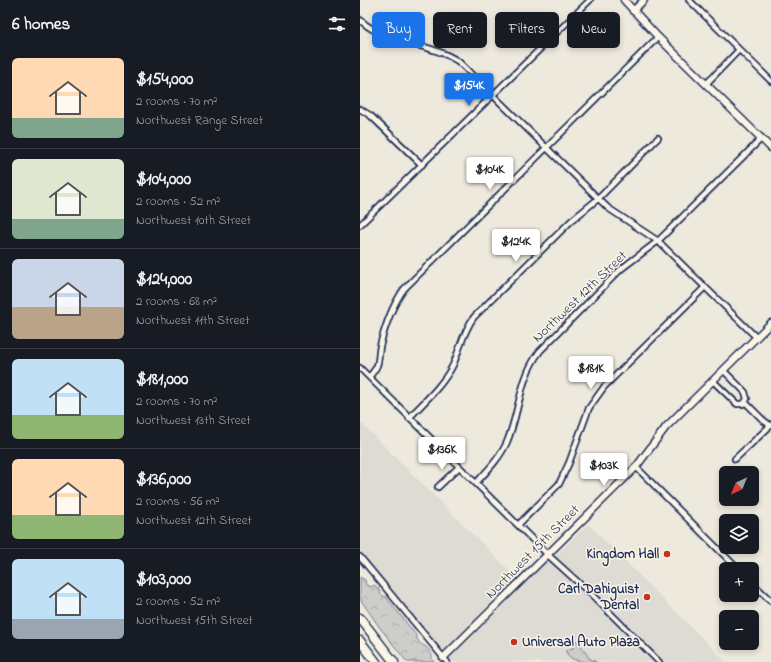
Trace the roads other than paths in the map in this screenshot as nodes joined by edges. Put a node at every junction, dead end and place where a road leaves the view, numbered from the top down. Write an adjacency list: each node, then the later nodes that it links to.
1 (590, 0): 11 (street)
2 (624, 0): 5 (street)
3 (644, 0): 5 (street)
4 (688, 0): 8 (street)
5 (633, 11): 7 (street)
6 (360, 20): 11 (street)
7 (658, 37): 10 (street); 15 (street)
8 (739, 50): 9 (street); 10 (street)
9 (771, 81)
10 (706, 84): 14 (street)
11 (493, 95): 15 (street); 17 (street)
12 (360, 109): 17 (street)
13 (658, 138): 18 (street)
14 (762, 138): 16 (street); 20 (street, Northwest 12th Street)
15 (546, 148): 18 (street); 26 (street)
16 (771, 148)
17 (422, 165): 19 (street)
18 (599, 198): 20 (street); 29 (street)
19 (360, 225)
20 (658, 241): 21 (street); 34 (street, Northwest 12th Street)
21 (705, 287): 23 (street); 36 (street)
22 (771, 323): 23 (street, Northwest 15th Street)
23 (756, 337): 25 (street, Northwest 15th Street)
24 (360, 368): 26 (street)
25 (724, 371): 27 (street, Northwest 15th Street); 28 (street)
26 (369, 378): 29 (street)
27 (713, 380): 28 (street); 33 (street, Northwest 15th Street)
28 (746, 402): 30 (street)
29 (409, 418): 32 (street)
30 (771, 425): 31 (street)
31 (735, 459)
32 (459, 467): 34 (street); 35 (street)
33 (636, 467): 37 (street, Northwest 15th Street); 39 (street)
34 (476, 483): 36 (street)
35 (438, 487)
36 (518, 525): 37 (street)
37 (548, 555): 44 (street, Northwest 15th Street); 47 (street)
38 (360, 557): 44 (street)
39 (731, 562)
40 (759, 590): 41 (street)
41 (771, 602)
42 (360, 618): 46 (highway)
43 (360, 641): 45 (highway)
44 (445, 660)
45 (376, 662)
46 (394, 662)
47 (659, 662)

